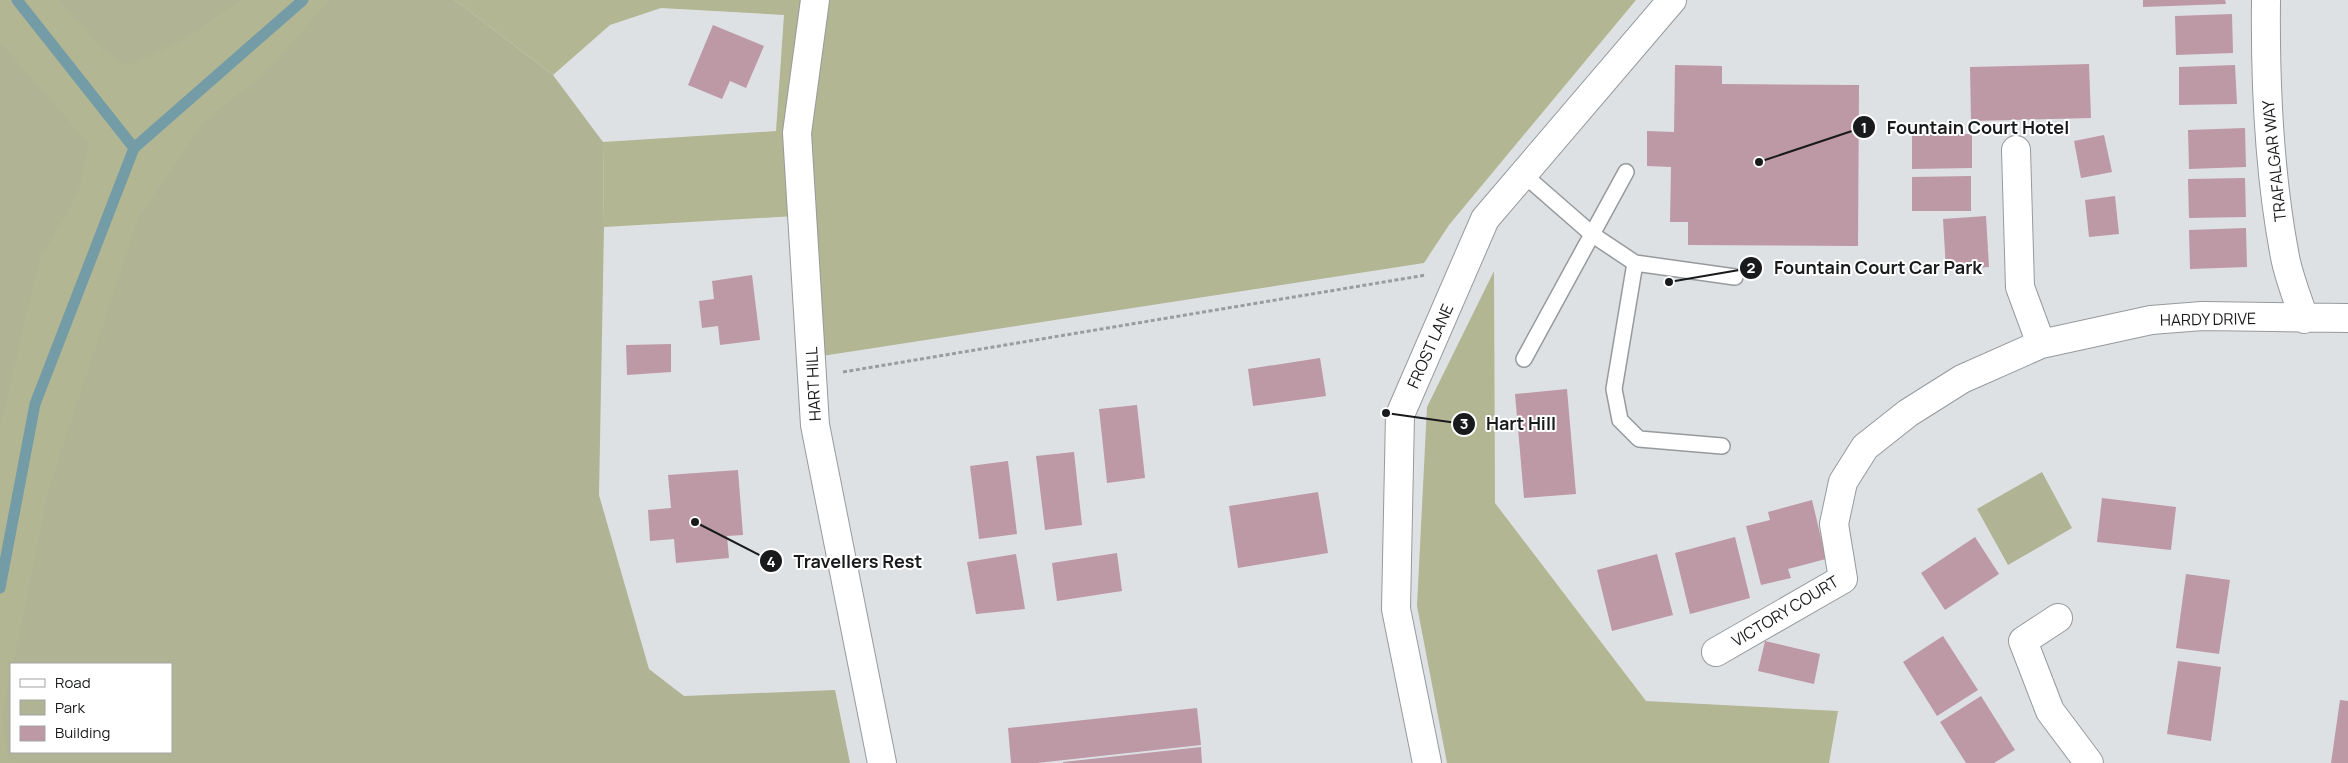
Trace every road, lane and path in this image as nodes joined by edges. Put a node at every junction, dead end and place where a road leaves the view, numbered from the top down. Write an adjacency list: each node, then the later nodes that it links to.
1 (815, 0): 15 (street, HART HILL)
2 (1672, 0): 6 (street, FROST LANE)
3 (2266, 0): 12 (street, TRAFALGAR WAY)
4 (2016, 150): 13 (street)
5 (1626, 172): 7 (lane)
6 (1523, 174): 7 (lane); 9 (street, FROST LANE)
7 (1593, 235): 8 (lane); 14 (lane)
8 (1635, 262): 10 (lane); 16 (lane)
9 (1464, 268): 15 (path); 20 (street, FROST LANE)
10 (1735, 277)
11 (2348, 318): 12 (street, HARDY DRIVE)
12 (2304, 319): 13 (street, HARDY DRIVE)
13 (2041, 344): 18 (street, VICTORY COURT)
14 (1524, 359)
15 (813, 377): 19 (street, HART HILL)
16 (1722, 446)
17 (2058, 618): 21 (street)
18 (1716, 652)
19 (882, 763)
20 (1427, 763)
21 (2089, 763)

